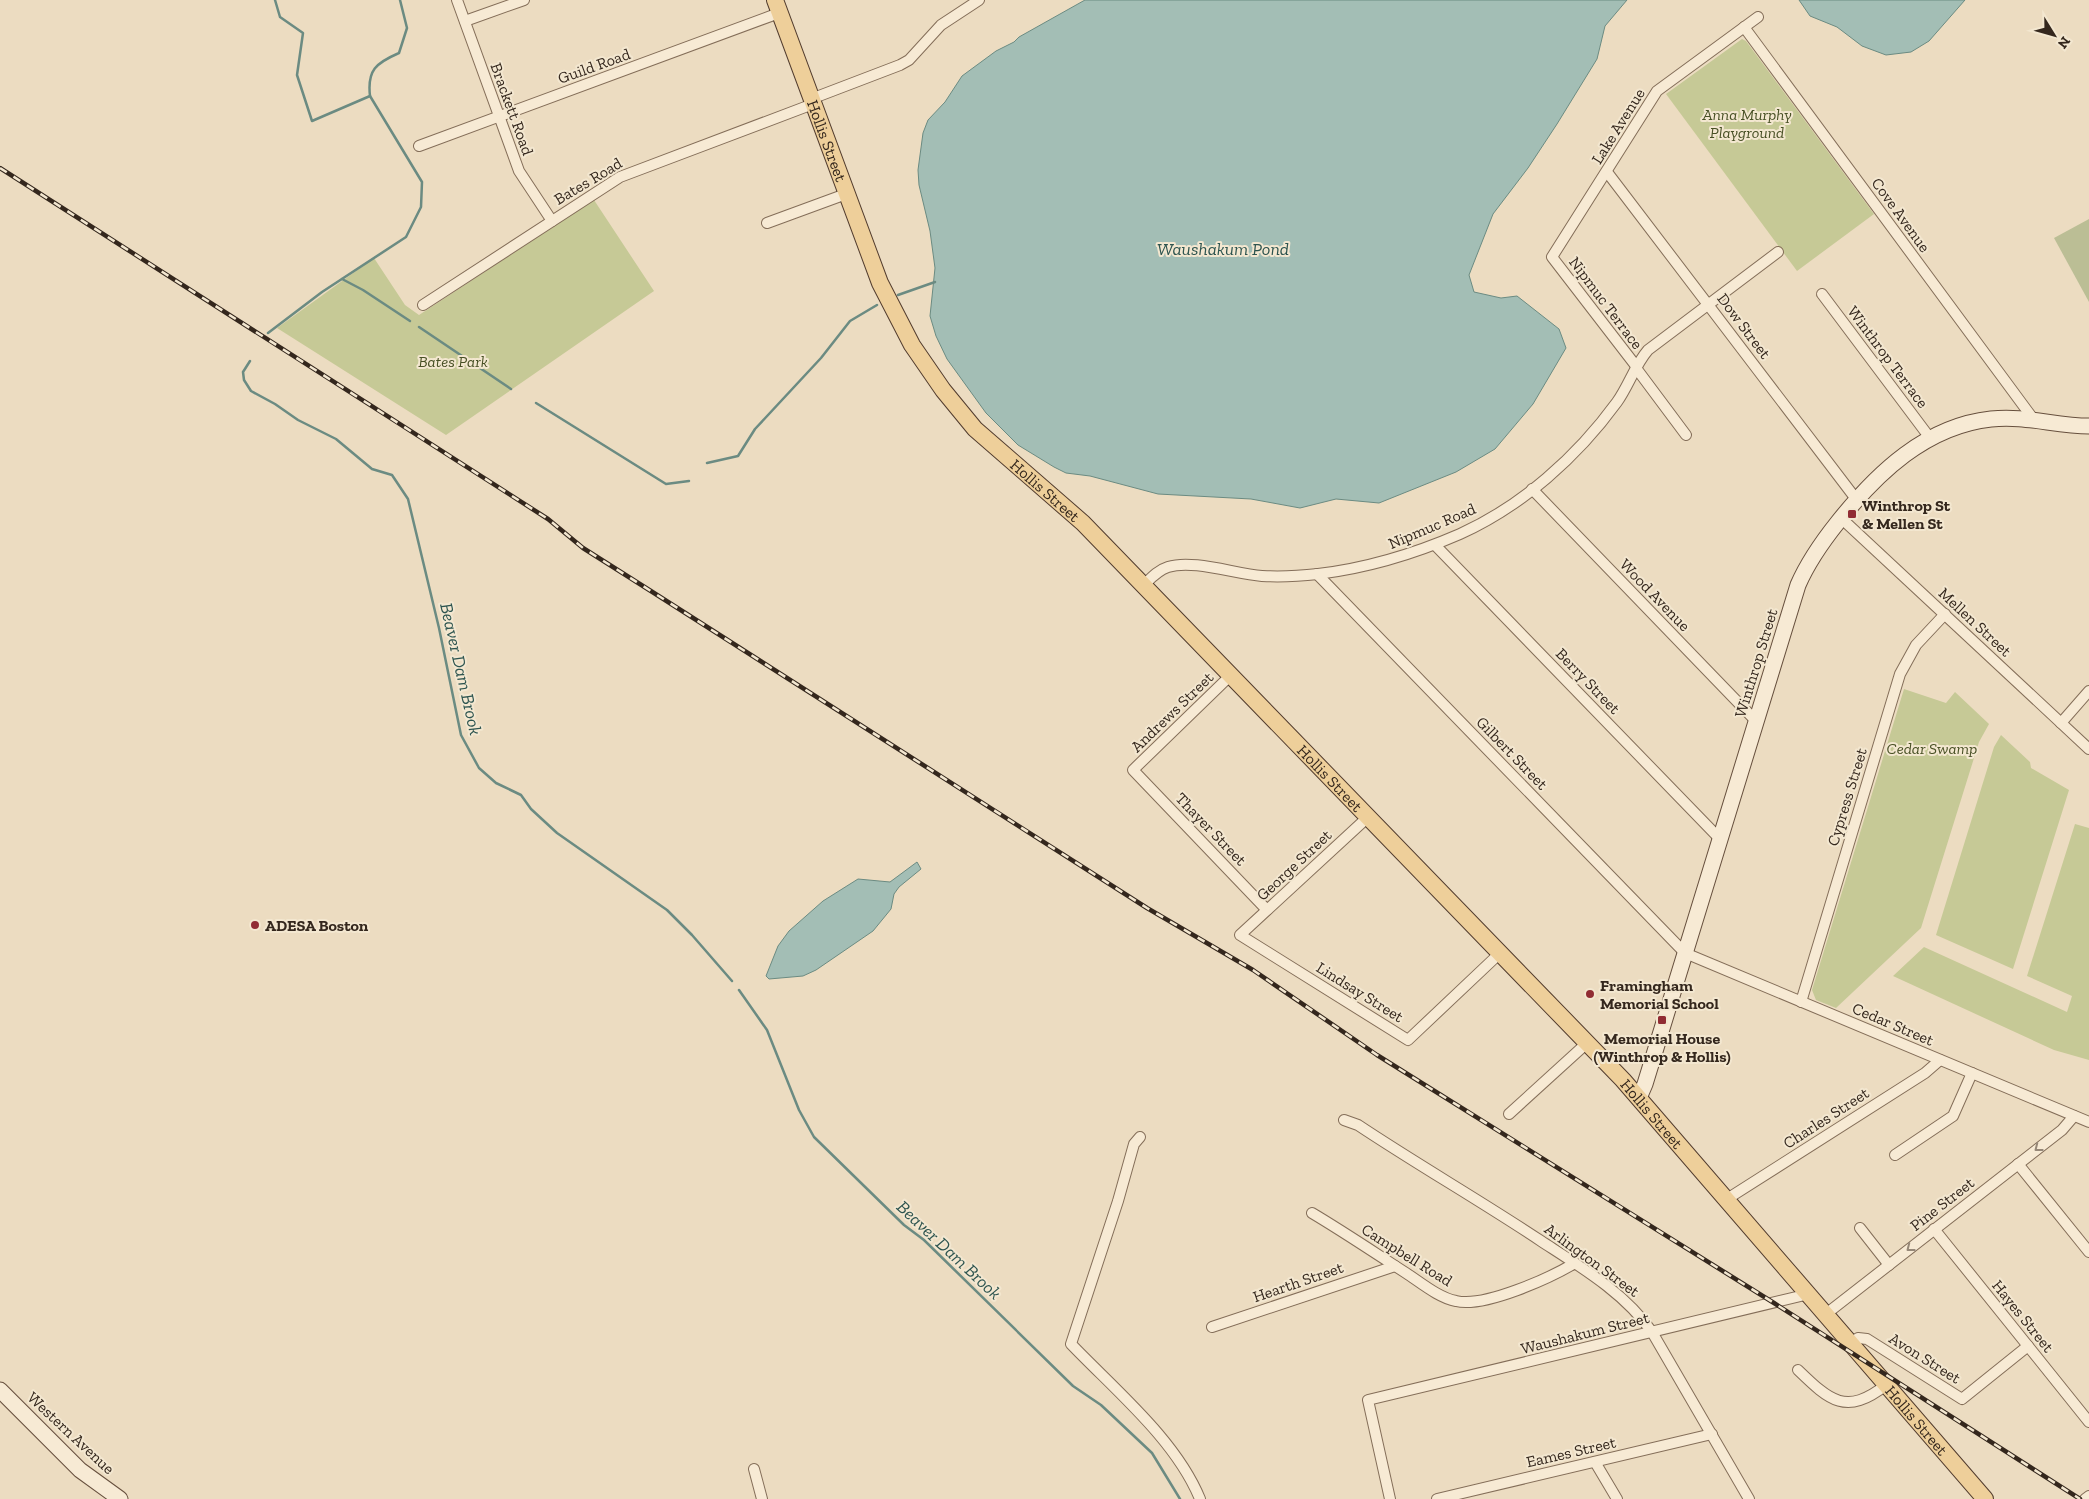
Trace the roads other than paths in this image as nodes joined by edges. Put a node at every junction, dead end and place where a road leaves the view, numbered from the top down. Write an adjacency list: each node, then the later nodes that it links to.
1 (457, 0): 6 (street, Brackett Road)
2 (524, 0): 6 (street)
3 (979, 0): 8 (street, Bates Road)
4 (777, 7): 8 (main road, Hollis Street); 9 (street, Guild Road)
5 (1758, 17): 7 (street, Lake Avenue)
6 (465, 21): 9 (street, Brackett Road)
7 (1744, 27): 11 (street, Lake Avenue); 21 (street, Cove Avenue)
8 (812, 102): 12 (main road, Hollis Street); 13 (street, Bates Road)
9 (500, 116): 10 (street, Guild Road); 13 (street, Brackett Road)
10 (419, 146)
11 (1607, 172): 16 (street, Lake Avenue); 18 (street, Dow Street)
12 (846, 194): 14 (street); 30 (main road, Hollis Street)
13 (552, 221): 19 (street, Bates Road)
14 (767, 223)
15 (1778, 252): 18 (street, Nipmuc Road)
16 (1552, 257): 20 (street, Nipmuc Terrace)
17 (1822, 294): 24 (street, Winthrop Terrace)
18 (1708, 304): 20 (street, Nipmuc Road); 26 (street, Dow Street)
19 (423, 305)
20 (1636, 367): 23 (street, Nipmuc Terrace); 25 (street, Nipmuc Road)
21 (2034, 420): 22 (street, Winthrop Street); 24 (street, Winthrop Street)
22 (2089, 426)
23 (1686, 435)
24 (1930, 438): 26 (street, Winthrop Street)
25 (1532, 489): 28 (street, Nipmuc Road); 34 (street, Wood Avenue)
26 (1856, 499): 27 (street, Winthrop Street)
27 (1841, 518): 31 (street, Mellen Street); 34 (street, Winthrop Street)
28 (1435, 545): 29 (street, Nipmuc Road); 39 (street, Berry Street)
29 (1317, 574): 30 (street, Nipmuc Road); 43 (street, Gilbert Street)
30 (1144, 585): 32 (main road, Hollis Street)
31 (1945, 614): 35 (street, Mellen Street); 44 (street, Cypress Street)
32 (1231, 675): 37 (street, Andrews Street); 38 (main road, Hollis Street)
33 (2089, 691): 35 (street)
34 (1756, 721): 39 (street, Winthrop Street)
35 (2061, 723): 36 (street, Mellen Street)
36 (2089, 749)
37 (1133, 770): 40 (street, Thayer Street)
38 (1368, 816): 40 (street, George Street); 42 (main road, Hollis Street)
39 (1720, 839): 43 (street, Winthrop Street)
40 (1267, 910): 41 (street, George Street)
41 (1240, 935): 42 (street, Lindsay Street)
42 (1500, 953): 45 (main road, Hollis Street)
43 (1685, 954): 44 (street, Cedar Street); 48 (street, Winthrop Street)
44 (1801, 1002): 46 (street, Cedar Street)
45 (1587, 1043): 48 (main road, Hollis Street); 49 (street)
46 (1940, 1060): 47 (street, Cedar Street); 56 (street, Charles Street)
47 (1972, 1073): 50 (street, Cedar Street); 54 (street)
48 (1639, 1098): 56 (main road, Hollis Street)
49 (1509, 1114)
50 (2074, 1116): 52 (street, Cedar Street); 55 (street, Pine Street, one-way to 55)
51 (1344, 1120): 61 (street, Arlington Street)
52 (2089, 1122)
53 (1140, 1137): 80 (street)
54 (1895, 1155)
55 (2018, 1164): 59 (street, Pine Street); 60 (street)
56 (1727, 1199): 64 (main road, Hollis Street)
57 (1312, 1213): 63 (street, Campbell Road)
58 (1860, 1228): 62 (street)
59 (1934, 1229): 62 (street, Pine Street, one-way to 62); 69 (street, Hayes Street)
60 (2089, 1252)
61 (1574, 1263): 63 (street, Campbell Road); 67 (street, Arlington Street)
62 (1889, 1265): 65 (street, Pine Street)
63 (1394, 1266): 66 (street, Hearth Street)
64 (1810, 1294): 65 (main road, Hollis Street); 67 (street, Waushakum Street)
65 (1826, 1314): 68 (main road, Hollis Street)
66 (1212, 1327)
67 (1652, 1332): 74 (street, Arlington Street); 81 (street, Waushakum Street)
68 (1850, 1343): 69 (street, Avon Street); 71 (main road, Hollis Street)
69 (2028, 1346): 73 (street, Hayes Street)
70 (1798, 1370): 71 (street)
71 (1886, 1385): 85 (main road, Hollis Street)
72 (0, 1390): 78 (street, Western Avenue)
73 (2089, 1422)
74 (1712, 1434): 75 (street, Eames Street); 84 (street, Arlington Street)
75 (1595, 1462): 82 (street, Eames Street); 83 (street)
76 (754, 1469): 79 (street)
77 (2089, 1496): 86 (street)
78 (120, 1499)
79 (762, 1499)
80 (1200, 1499)
81 (1390, 1499)
82 (1437, 1499)
83 (1617, 1499)
84 (1749, 1499)
85 (1985, 1499)
86 (2085, 1499)

